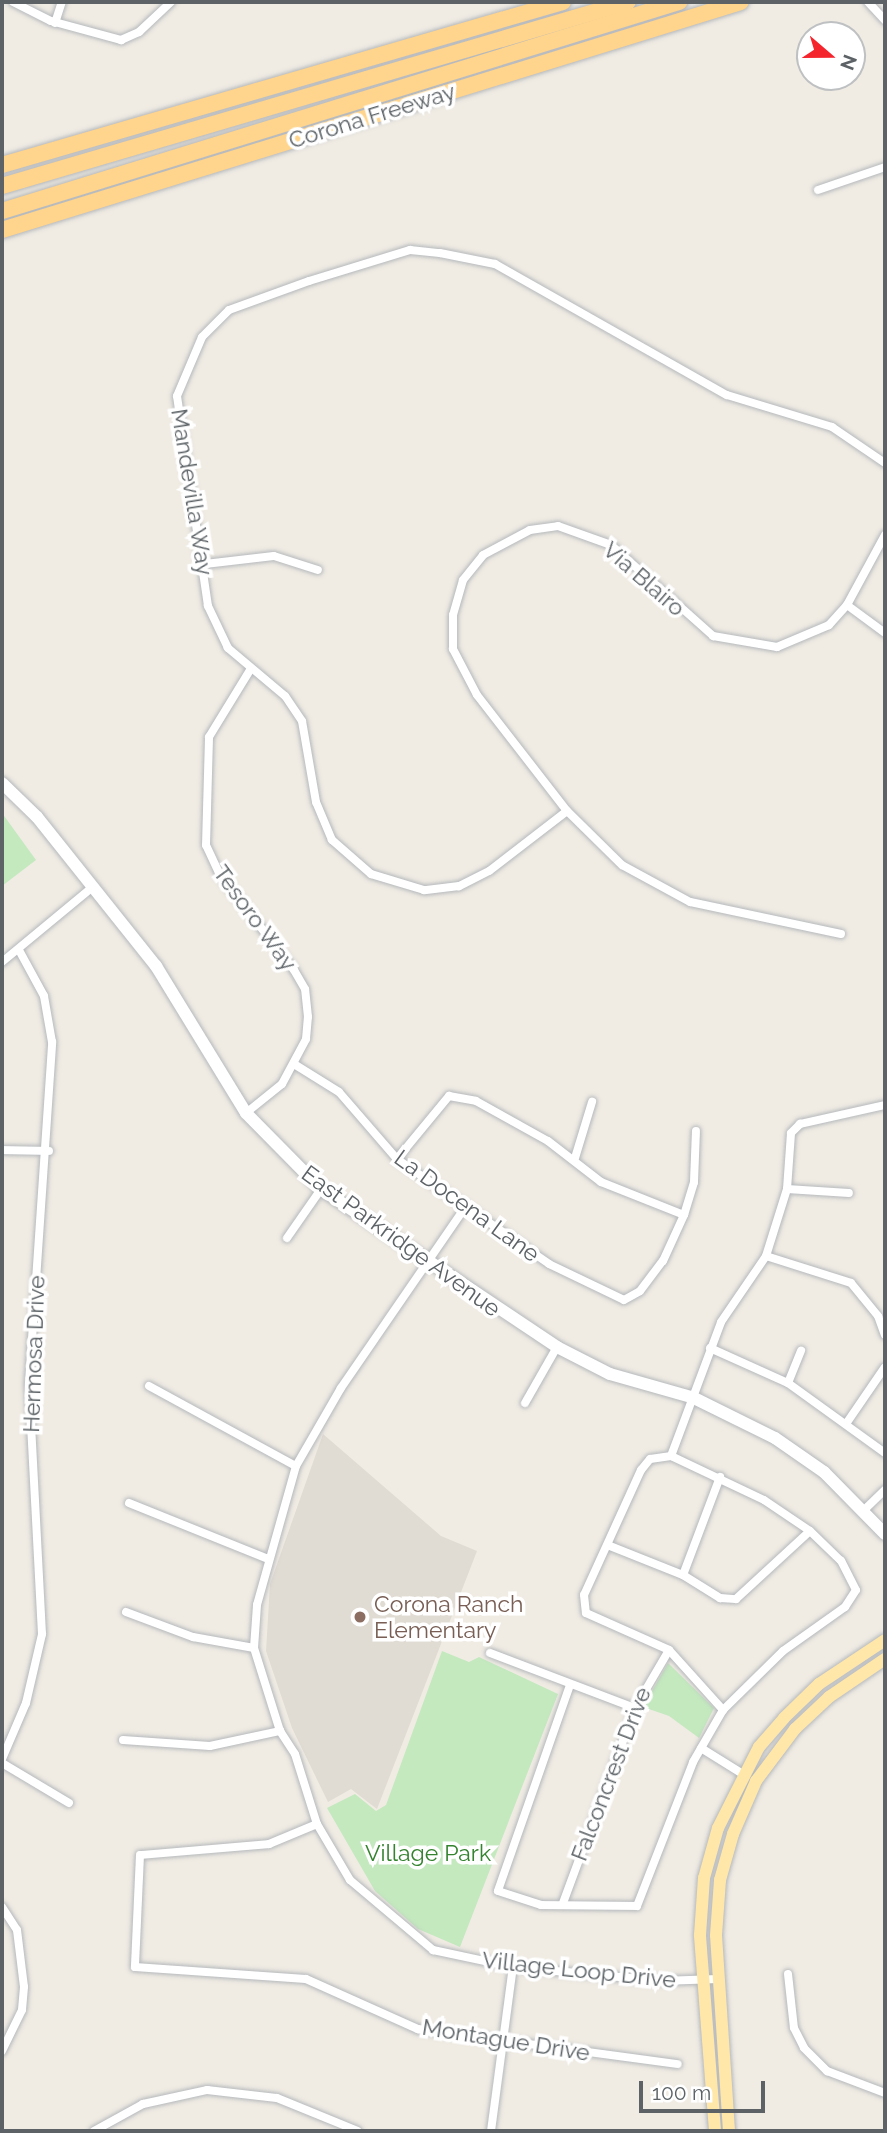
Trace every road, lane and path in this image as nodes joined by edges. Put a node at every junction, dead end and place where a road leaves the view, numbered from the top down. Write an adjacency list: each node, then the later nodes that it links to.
1 (13, 2): 10 (street)
2 (62, 2): 10 (street)
3 (171, 2): 10 (street)
4 (563, 2): 11 (highway)
5 (628, 2): 13 (highway)
6 (679, 2): 15 (highway)
7 (741, 2): 16 (highway, Corona Freeway)
8 (868, 2): 9 (street)
9 (885, 20)
10 (55, 23)
11 (2, 165)
12 (885, 167): 14 (street)
13 (2, 187)
14 (818, 190)
15 (2, 210)
16 (2, 231)
17 (885, 463): 19 (street, Mandevilla Way)
18 (885, 535): 21 (street, Via Blairo)
19 (205, 564): 20 (street); 23 (street, Mandevilla Way)
20 (318, 570)
21 (847, 605): 22 (street); 25 (street, Via Blairo)
22 (885, 633)
23 (250, 670): 25 (street, Mandevilla Way); 30 (street, Tesoro Way)
24 (2, 783): 26 (main road, East Parkridge Avenue)
25 (567, 811): 27 (street, Via Blairo)
26 (94, 886): 28 (street); 33 (main road, East Parkridge Avenue)
27 (841, 934)
28 (19, 950): 29 (street); 36 (street, Hermosa Drive)
29 (2, 962)
30 (294, 1064): 33 (street, Tesoro Way); 37 (street, La Docena Lane)
31 (592, 1102): 38 (street)
32 (885, 1105): 40 (street)
33 (246, 1113): 39 (main road, East Parkridge Avenue)
34 (696, 1131): 43 (street)
35 (2, 1150): 36 (street)
36 (49, 1150): 81 (street, Hermosa Drive)
37 (397, 1158): 38 (street); 42 (street, La Docena Lane)
38 (575, 1158): 43 (street)
39 (321, 1189): 44 (street); 46 (main road, East Parkridge Avenue)
40 (787, 1189): 41 (street); 45 (street)
41 (849, 1193)
42 (466, 1206): 43 (street, La Docena Lane); 46 (street, Village Loop Drive)
43 (684, 1215)
44 (287, 1238)
45 (765, 1256): 47 (street); 49 (street)
46 (428, 1264): 48 (main road, East Parkridge Avenue); 59 (street, Village Loop Drive)
47 (885, 1335)
48 (556, 1347): 54 (main road, East Parkridge Avenue); 55 (street)
49 (710, 1348): 52 (street); 54 (street)
50 (802, 1350): 52 (street)
51 (885, 1367): 56 (street)
52 (788, 1383): 56 (street)
53 (149, 1386): 59 (street)
54 (694, 1398): 58 (street); 63 (main road, East Parkridge Avenue)
55 (525, 1403)
56 (848, 1421): 57 (street)
57 (885, 1453)
58 (671, 1456): 60 (street); 66 (street)
59 (296, 1466): 67 (street, Village Loop Drive)
60 (720, 1477): 64 (street); 68 (street)
61 (885, 1490): 63 (street)
62 (128, 1503): 67 (street)
63 (864, 1510): 65 (main road, East Parkridge Avenue)
64 (810, 1531): 68 (street); 77 (street)
65 (885, 1534)
66 (610, 1546): 68 (street); 72 (street)
67 (266, 1558): 71 (street, Village Loop Drive)
68 (683, 1575)
69 (126, 1612): 71 (street)
70 (885, 1640): 82 (main road)
71 (254, 1648): 78 (street, Village Loop Drive)
72 (669, 1650): 76 (street, Falconcrest Drive); 77 (street)
73 (490, 1653): 75 (street)
74 (885, 1659): 83 (main road)
75 (570, 1685): 76 (street); 86 (street)
76 (635, 1708): 86 (street, Falconcrest Drive)
77 (723, 1710): 80 (street)
78 (280, 1731): 79 (street); 85 (street, Village Loop Drive)
79 (123, 1740)
80 (701, 1748): 82 (street); 86 (street)
81 (2, 1761): 84 (street)
82 (744, 1774): 83 (street); 91 (main road)
83 (756, 1782): 90 (main road)
84 (69, 1803)
85 (317, 1824): 88 (street, Village Loop Drive); 92 (street, Montague Drive)
86 (563, 1903)
87 (2, 1907): 93 (street)
88 (513, 1967): 91 (street, Village Loop Drive); 92 (street)
89 (788, 1974): 95 (street)
90 (718, 1979): 91 (street, Village Loop Drive); 100 (main road)
91 (702, 1981): 99 (main road)
92 (503, 2044): 94 (street, Montague Drive); 98 (street)
93 (2, 2051)
94 (678, 2064)
95 (885, 2093)
96 (94, 2131): 97 (street)
97 (358, 2131)
98 (491, 2131)
99 (715, 2131)
100 (729, 2131)

